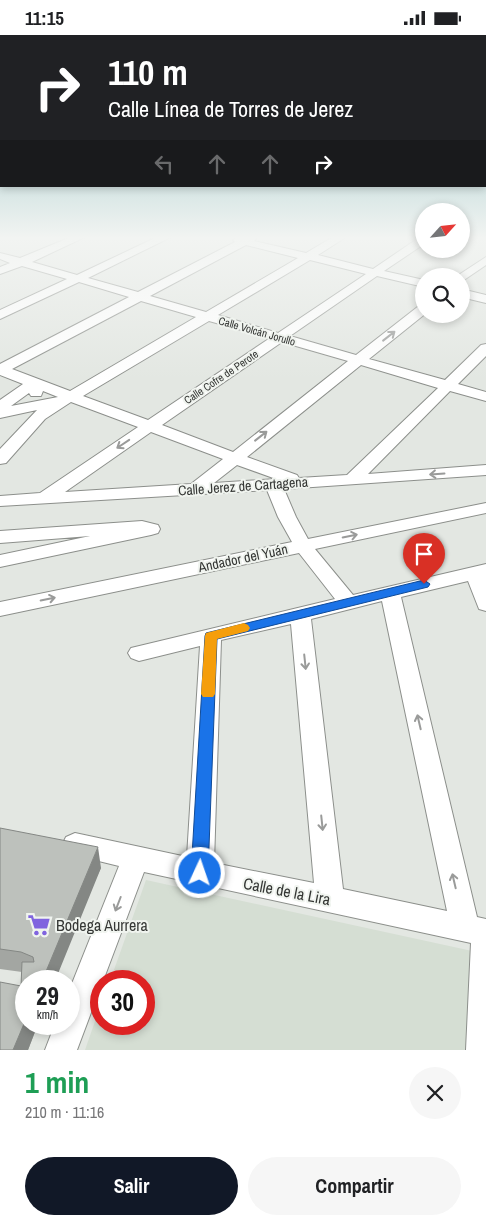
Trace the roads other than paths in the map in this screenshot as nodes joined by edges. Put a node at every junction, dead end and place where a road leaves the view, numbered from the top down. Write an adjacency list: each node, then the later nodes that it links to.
1 (66, 284): 9 (street)
2 (96, 284): 7 (street, Calle Volcán Jorullo)
3 (164, 284): 7 (street)
4 (261, 284): 11 (street)
5 (357, 284): 12 (street, Calle Cofre de Perote)
6 (470, 295): 8 (street)
7 (140, 297): 11 (street, Calle Volcán Jorullo); 15 (street)
8 (486, 299)
9 (0, 315)
10 (415, 315): 14 (street, one-way to 10)
11 (208, 316): 12 (street, Calle Volcán Jorullo); 19 (street)
12 (279, 337): 14 (street, Calle Volcán Jorullo); 23 (street, Calle Cofre de Perote)
13 (486, 348): 17 (street)
14 (358, 359): 17 (street, Calle Volcán Jorullo); 25 (street, one-way to 14)
15 (0, 370): 16 (street)
16 (33, 383): 19 (street); 20 (street); 21 (street)
17 (448, 385): 18 (street, Calle Volcán Jorullo); 27 (street)
18 (486, 397)
19 (64, 399): 20 (street); 23 (street); 24 (street)
20 (40, 404): 22 (street)
21 (0, 407)
22 (0, 413)
23 (149, 426): 25 (street); 31 (street, Calle Cofre de Perote, one-way to 31)
24 (0, 459)
25 (233, 459): 28 (street); 30 (street)
26 (486, 470): 27 (street, Calle Jerez de Cartagena, one-way to 27)
27 (352, 480): 28 (street, Calle Jerez de Cartagena)
28 (300, 483): 29 (street, Calle Jerez de Cartagena)
29 (274, 484): 30 (street, Calle Jerez de Cartagena); 35 (street)
30 (196, 489): 31 (street, Calle Jerez de Cartagena)
31 (42, 499): 32 (street, Calle Jerez de Cartagena)
32 (0, 501)
33 (486, 508): 35 (street, Andador del Yuán, one-way to 33)
34 (0, 537): 36 (street)
35 (303, 545): 39 (street); 41 (street, Andador del Yuán, one-way to 35)
36 (0, 561)
37 (481, 571): 38 (street); 40 (street)
38 (390, 592): 39 (street); 49 (street, one-way to 38)
39 (348, 602): 42 (street)
40 (486, 604)
41 (0, 609)
42 (300, 613): 43 (street); 48 (street, one-way to 48)
43 (211, 636): 44 (street); 47 (street)
44 (139, 653)
45 (54, 841): 46 (street, Calle de la Lira)
46 (136, 858): 47 (street, Calle de la Lira); 50 (street, one-way to 50)
47 (200, 873): 48 (street, Calle de la Lira)
48 (330, 899): 49 (street, Calle de la Lira)
49 (475, 931): 53 (street)
50 (80, 988)
51 (65, 1035): 52 (street)
52 (61, 1050)
53 (482, 1050)

